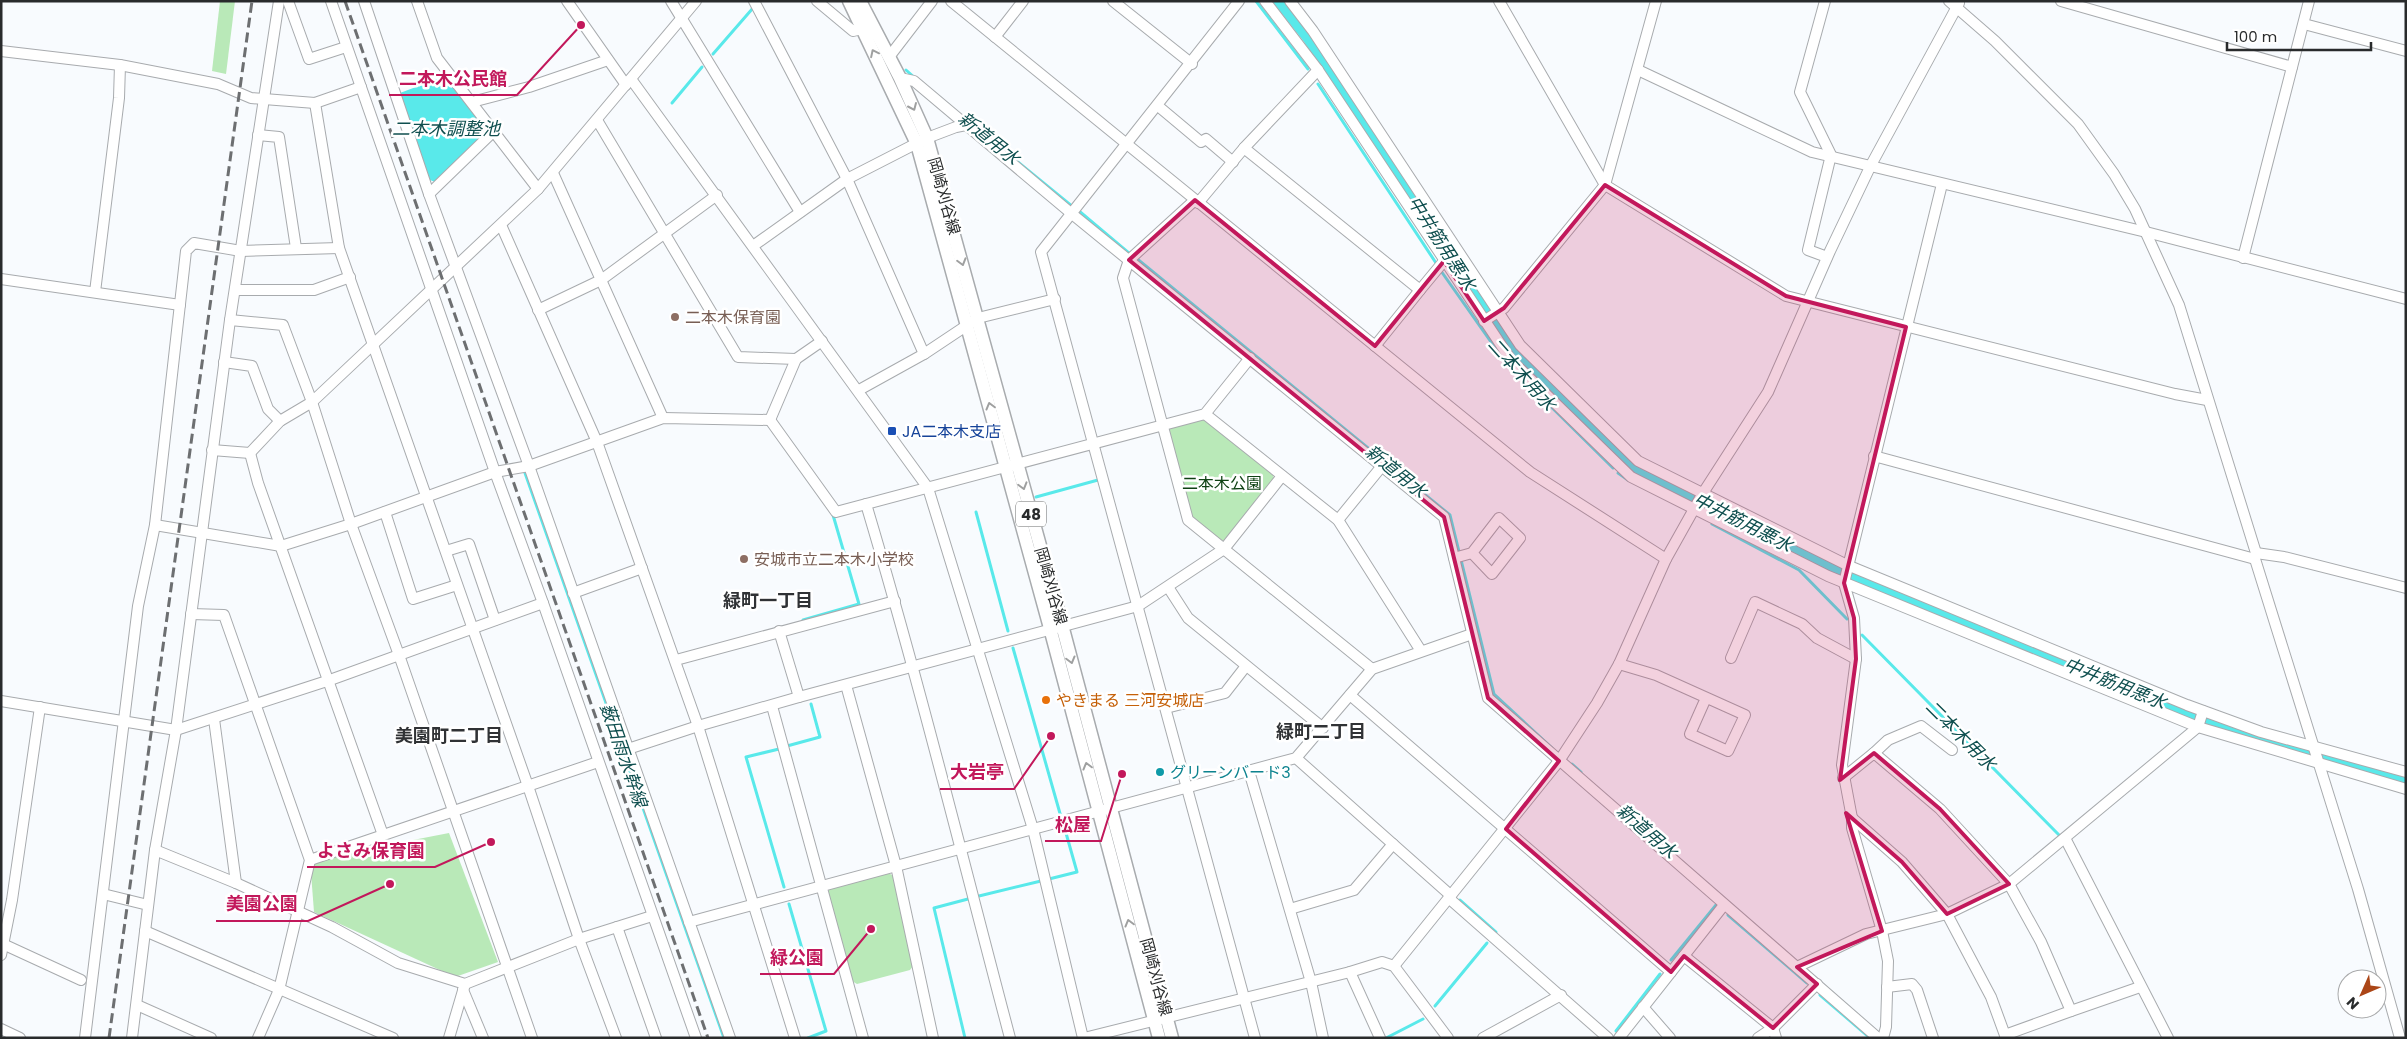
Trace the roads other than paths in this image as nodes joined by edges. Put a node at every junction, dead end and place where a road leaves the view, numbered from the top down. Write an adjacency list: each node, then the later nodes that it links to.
1 (279, 1): 43 (street)
2 (288, 1): 30 (street)
3 (331, 1): 30 (street)
4 (364, 1): 62 (street)
5 (567, 1): 34 (street)
6 (671, 1): 26 (street)
7 (696, 1): 26 (street)
8 (754, 1): 58 (street)
9 (817, 1): 28 (street)
10 (849, 1): 28 (main road, 岡崎刈谷線 / 48)
11 (860, 1): 33 (main road, 岡崎刈谷線 / 48)
12 (932, 1): 33 (street)
13 (951, 1): 29 (street)
14 (1023, 1): 29 (street)
15 (1113, 1): 35 (street)
16 (1240, 1): 35 (street)
17 (1265, 1): 38 (street)
18 (1290, 1): 91 (street)
19 (1499, 1): 60 (street)
20 (1656, 1): 39 (street)
21 (1824, 1): 54 (street)
22 (2062, 1): 37 (street)
23 (2309, 1): 27 (street)
24 (418, 2): 44 (street)
25 (1955, 3): 56 (street); 68 (street)
26 (682, 18): 41 (street); 65 (street)
27 (2304, 24): 31 (street); 37 (street)
28 (862, 29): 51 (main road, 岡崎刈谷線 / 48, one-way to 28)
29 (995, 37): 52 (street)
30 (346, 47): 42 (street)
31 (2406, 50)
32 (1, 51): 36 (street)
33 (889, 57): 40 (main road, 岡崎刈谷線 / 48)
34 (608, 60): 41 (street); 44 (street)
35 (1192, 64): 46 (street)
36 (120, 65): 43 (street); 85 (street)
37 (2292, 67): 75 (street)
38 (1318, 70): 53 (street); 77 (street)
39 (1638, 70): 54 (street); 60 (street)
40 (900, 78): 48 (street); 51 (main road, 岡崎刈谷線 / 48, one-way to 51)
41 (629, 82): 47 (street); 63 (street)
42 (361, 87): 45 (street); 82 (street)
43 (264, 99): 45 (street); 50 (street)
44 (472, 102): 49 (street)
45 (315, 103): 72 (street)
46 (1158, 106): 52 (street); 55 (street)
47 (597, 120): 57 (street); 69 (street)
48 (966, 125): 51 (street); 66 (street)
49 (494, 131): 61 (street); 62 (street)
50 (258, 135): 71 (street); 73 (street)
51 (922, 141): 58 (street); 93 (main road, 岡崎刈谷線 / 48)
52 (1127, 144): 64 (street); 66 (street)
53 (1244, 148): 55 (street); 84 (street)
54 (1831, 155): 56 (street); 74 (street)
55 (1233, 162): 64 (street)
56 (1871, 165): 59 (street); 74 (street)
57 (553, 173): 61 (street); 81 (street)
58 (847, 179): 65 (street); 99 (street)
59 (1942, 184): 68 (street); 95 (street)
60 (1606, 185): 88 (street); 91 (street)
61 (538, 189): 67 (street)
62 (429, 194): 78 (street)
63 (717, 195): 69 (street); 70 (street)
64 (1196, 202): 76 (street); 98 (street)
65 (800, 212): 70 (street)
66 (1072, 214): 76 (street); 86 (street)
67 (500, 225): 78 (street); 90 (street)
68 (2146, 232): 75 (street); 104 (street)
69 (664, 234): 81 (street); 101 (street)
70 (753, 246): 96 (street)
71 (296, 248): 72 (street); 73 (street)
72 (339, 248): 79 (street)
73 (240, 251): 83 (street); 89 (street)
74 (1827, 257): 88 (street)
75 (2243, 258): 87 (street)
76 (1129, 260): 100 (street); 110 (street)
77 (1444, 261): 84 (street); 94 (street)
78 (456, 266): 82 (street); 116 (street)
79 (350, 277): 83 (street); 97 (street)
80 (1, 279): 85 (street)
81 (601, 280): 90 (street); 107 (street)
82 (432, 288): 97 (street); 119 (street)
83 (235, 290): 92 (street)
84 (1420, 290): 98 (street)
85 (95, 292): 89 (street)
86 (1054, 299): 93 (street); 112 (street)
87 (2406, 299)
88 (1807, 302): 95 (street); 123 (street)
89 (180, 305): 128 (street)
90 (538, 310): 111 (street)
91 (1498, 312): 94 (street); 123 (street)
92 (230, 320): 102 (street); 105 (street)
93 (973, 321): 99 (street); 117 (main road, 岡崎刈谷線 / 48)
94 (1484, 321): 123 (street)
95 (1906, 327): 104 (street); 115 (street)
96 (822, 341): 101 (street); 103 (street)
97 (373, 344): 105 (street); 122 (street)
98 (1375, 346): 135 (street)
99 (924, 354): 103 (street)
100 (1250, 358): 106 (street); 118 (street)
101 (796, 359): 108 (street)
102 (224, 362): 109 (street); 113 (street)
103 (859, 390): 121 (street)
104 (2207, 400): 134 (street)
105 (312, 402): 109 (street); 127 (street)
106 (1205, 414): 110 (street); 120 (street)
107 (663, 418): 108 (street); 111 (street)
108 (770, 420): 124 (street)
109 (280, 421): 114 (street)
110 (1161, 425): 112 (street); 131 (street)
111 (597, 442): 116 (street); 137 (street)
112 (1093, 443): 117 (street); 145 (street)
113 (212, 450): 114 (street); 129 (street)
114 (250, 453): 130 (street)
115 (1874, 456): 134 (street); 136 (street)
116 (529, 466): 119 (street); 142 (street)
117 (1012, 466): 121 (street); 148 (main road, 岡崎刈谷線 / 48)
118 (1382, 466): 126 (street); 133 (street)
119 (495, 472): 122 (street); 144 (street)
120 (1282, 476): 126 (street); 131 (street)
121 (928, 488): 124 (street); 152 (street)
122 (426, 496): 125 (street); 132 (street)
123 (1698, 500): 135 (street); 136 (street); 138 (street)
124 (866, 504): 143 (street)
125 (385, 512): 127 (street); 139 (street)
126 (1338, 520): 153 (street)
127 (350, 524): 130 (street); 154 (street)
128 (155, 525): 129 (street); 174 (street)
129 (201, 534): 130 (street); 146 (street)
130 (280, 546): 162 (street)
131 (1224, 549): 140 (street); 161 (street)
132 (446, 551): 139 (street); 147 (street)
133 (1462, 556): 133 (street); 151 (street)
134 (2256, 556): 141 (street); 182 (street)
135 (1666, 559): 158 (street)
136 (1848, 565): 138 (street); 172 (street)
137 (642, 568): 142 (street); 157 (street)
138 (1844, 583): 156 (street); 176 (street)
139 (458, 585): 149 (street)
140 (1168, 587): 145 (street); 160 (street)
141 (2406, 588)
142 (573, 593): 179 (street)
143 (895, 601): 150 (street); 159 (street)
144 (543, 603): 147 (street); 185 (street)
145 (1138, 606): 148 (street); 171 (street)
146 (191, 614): 168 (street); 178 (street)
147 (495, 620): 149 (street)
148 (1056, 626): 152 (street); 193 (main road, 岡崎刈谷線 / 48)
149 (473, 629): 154 (street); 189 (street)
150 (779, 631): 157 (street); 165 (street)
151 (1472, 634): 153 (street); 184 (street)
152 (977, 649): 159 (street); 195 (street)
153 (1421, 651): 161 (street)
154 (399, 655): 162 (street); 192 (street)
155 (1731, 658): 156 (street)
156 (1856, 659): 188 (street)
157 (676, 660): 175 (street)
158 (1619, 664): 166 (street); 184 (street)
159 (912, 666): 163 (street); 200 (street)
160 (1246, 666): 171 (street); 177 (street)
161 (1372, 670): 164 (street)
162 (330, 680): 168 (street); 197 (street)
163 (846, 684): 165 (street); 203 (street)
164 (1350, 695): 177 (street); 196 (street)
165 (798, 697): 169 (street)
166 (1706, 698): 166 (street)
167 (1, 701): 170 (street)
168 (256, 705): 173 (street); 202 (street)
169 (772, 706): 175 (street); 206 (street)
170 (40, 707): 174 (street); 221 (street)
171 (1166, 708): 190 (street)
172 (2203, 711): 176 (street); 182 (street)
173 (214, 719): 178 (street); 204 (street)
174 (123, 720): 178 (street); 207 (street)
175 (698, 726): 179 (street); 209 (street)
176 (2198, 727): 182 (street); 198 (street)
177 (1323, 728): 183 (street)
178 (176, 730): 201 (street)
179 (628, 749): 216 (street)
180 (1952, 750): 181 (street)
181 (1873, 754): 188 (street); 205 (street)
182 (2317, 755): 187 (street); 191 (street); 278 (street)
183 (1296, 758): 186 (street); 199 (street)
184 (1560, 761): 196 (street); 211 (street)
185 (598, 762): 189 (street); 215 (street)
186 (1249, 771): 190 (street); 212 (street)
187 (2406, 772)
188 (1843, 778): 194 (street)
189 (528, 786): 192 (street); 220 (street)
190 (1188, 788): 193 (street); 237 (street)
191 (2406, 789)
192 (453, 811): 197 (street); 225 (street)
193 (1105, 811): 195 (street); 241 (main road, 岡崎刈谷線 / 48)
194 (1852, 818): 214 (street); 219 (street)
195 (1033, 829): 200 (street); 262 (street)
196 (1506, 829): 208 (street); 228 (street)
197 (383, 836): 202 (street)
198 (2064, 838): 205 (street); 234 (street)
199 (1393, 844): 208 (street); 212 (street)
200 (962, 848): 203 (street); 261 (street)
201 (155, 850): 204 (street); 210 (street)
202 (310, 860): 213 (street)
203 (896, 866): 206 (street); 260 (street)
204 (236, 883): 213 (street)
205 (2009, 884): 214 (street); 240 (street)
206 (822, 886): 209 (street); 259 (street)
207 (103, 894): 210 (street); 246 (street)
208 (1450, 898): 224 (street); 236 (street)
209 (753, 904): 216 (street); 258 (street)
210 (148, 905): 218 (street)
211 (1724, 905): 223 (street); 226 (street)
212 (1290, 909): 230 (street)
213 (299, 912): 232 (street); 235 (street)
214 (1947, 914): 219 (street); 244 (street)
215 (652, 916): 217 (street); 256 (street)
216 (689, 922): 257 (street)
217 (617, 927): 220 (street); 255 (street)
218 (146, 931): 235 (street); 238 (street)
219 (1882, 931): 226 (street); 233 (street)
220 (579, 939): 225 (street); 254 (street)
221 (5, 945): 222 (street); 229 (street)
222 (1, 955)
223 (1684, 956): 228 (street); 243 (street)
224 (1394, 966): 227 (street); 268 (street)
225 (507, 967): 232 (street); 253 (street)
226 (1797, 967): 231 (street)
227 (1350, 972): 230 (street); 267 (street)
228 (1671, 972): 239 (street)
229 (81, 980)
230 (1311, 982): 237 (street); 266 (street)
231 (1817, 984): 243 (street); 274 (street)
232 (464, 987): 251 (street); 252 (street)
233 (1887, 987): 275 (street); 276 (street)
234 (2140, 987): 240 (street); 277 (street)
235 (279, 990): 249 (street); 250 (street)
236 (1560, 995): 269 (street); 270 (street)
237 (1245, 998): 241 (street); 265 (street)
238 (137, 1005): 247 (street); 248 (street)
239 (1643, 1007): 271 (street); 272 (street)
240 (2070, 1011): 244 (street)
241 (1161, 1019): 262 (street); 263 (main road, 岡崎刈谷線 / 48); 264 (main road, 岡崎刈谷線 / 48)
242 (1, 1029): 245 (street)
243 (1775, 1033): 273 (street)
244 (2005, 1036)
245 (20, 1038)
246 (84, 1038)
247 (132, 1038)
248 (211, 1038)
249 (258, 1038)
250 (393, 1038)
251 (449, 1038)
252 (483, 1038)
253 (532, 1038)
254 (616, 1038)
255 (656, 1038)
256 (696, 1038)
257 (730, 1038)
258 (795, 1038)
259 (863, 1038)
260 (933, 1038)
261 (1010, 1038)
262 (1084, 1038)
263 (1159, 1038)
264 (1172, 1038)
265 (1255, 1038)
266 (1323, 1038)
267 (1380, 1038)
268 (1448, 1038)
269 (1483, 1038)
270 (1608, 1038)
271 (1619, 1038)
272 (1670, 1038)
273 (1758, 1038)
274 (1878, 1038)
275 (1883, 1038)
276 (1933, 1038)
277 (2168, 1038)
278 (2400, 1038)

